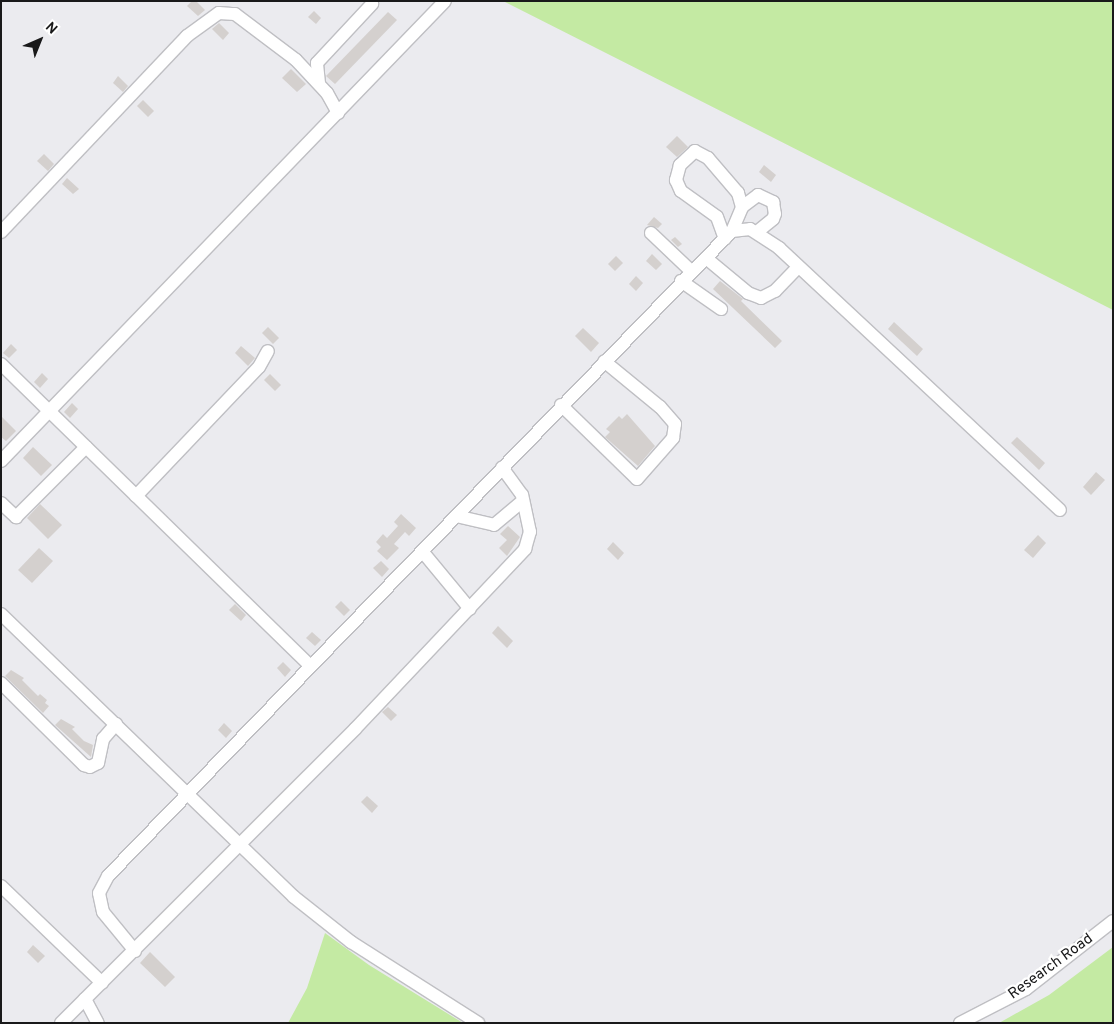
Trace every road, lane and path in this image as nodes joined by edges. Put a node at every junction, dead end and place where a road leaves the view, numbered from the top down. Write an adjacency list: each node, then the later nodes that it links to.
1 (445, 1): 4 (street)
2 (372, 4): 3 (street)
3 (319, 83): 4 (street); 6 (street)
4 (338, 113): 19 (street)
5 (742, 208): 7 (street); 9 (street); 9 (street)
6 (1, 232)
7 (757, 232): 9 (street); 11 (street)
8 (651, 233): 12 (street)
9 (728, 235): 10 (street)
10 (706, 258): 11 (street); 12 (street)
11 (798, 267): 26 (street)
12 (691, 271): 13 (street)
13 (681, 281): 14 (street); 16 (street)
14 (721, 309)
15 (268, 351): 23 (street)
16 (604, 361): 18 (street); 18 (street)
17 (1, 364): 19 (street)
18 (561, 405): 22 (street)
19 (50, 411): 20 (street); 21 (street)
20 (86, 447): 23 (street); 25 (street)
21 (1, 461)
22 (502, 467): 24 (street); 27 (street)
23 (136, 496): 31 (street)
24 (523, 501): 27 (street); 29 (street)
25 (1, 503)
26 (1060, 510)
27 (456, 516): 28 (street)
28 (422, 552): 29 (street); 31 (street)
29 (470, 609): 35 (street)
30 (3, 620): 33 (street)
31 (310, 666): 34 (street)
32 (1, 683): 33 (street)
33 (116, 724): 34 (street)
34 (188, 794): 35 (street); 38 (street)
35 (239, 844): 38 (street); 43 (street)
36 (1, 886): 39 (street)
37 (1113, 921): 44 (street, Research Road)
38 (135, 951): 39 (street)
39 (102, 983): 40 (street)
40 (86, 999): 41 (street); 42 (street)
41 (61, 1023)
42 (98, 1023)
43 (478, 1023)
44 (960, 1023)

